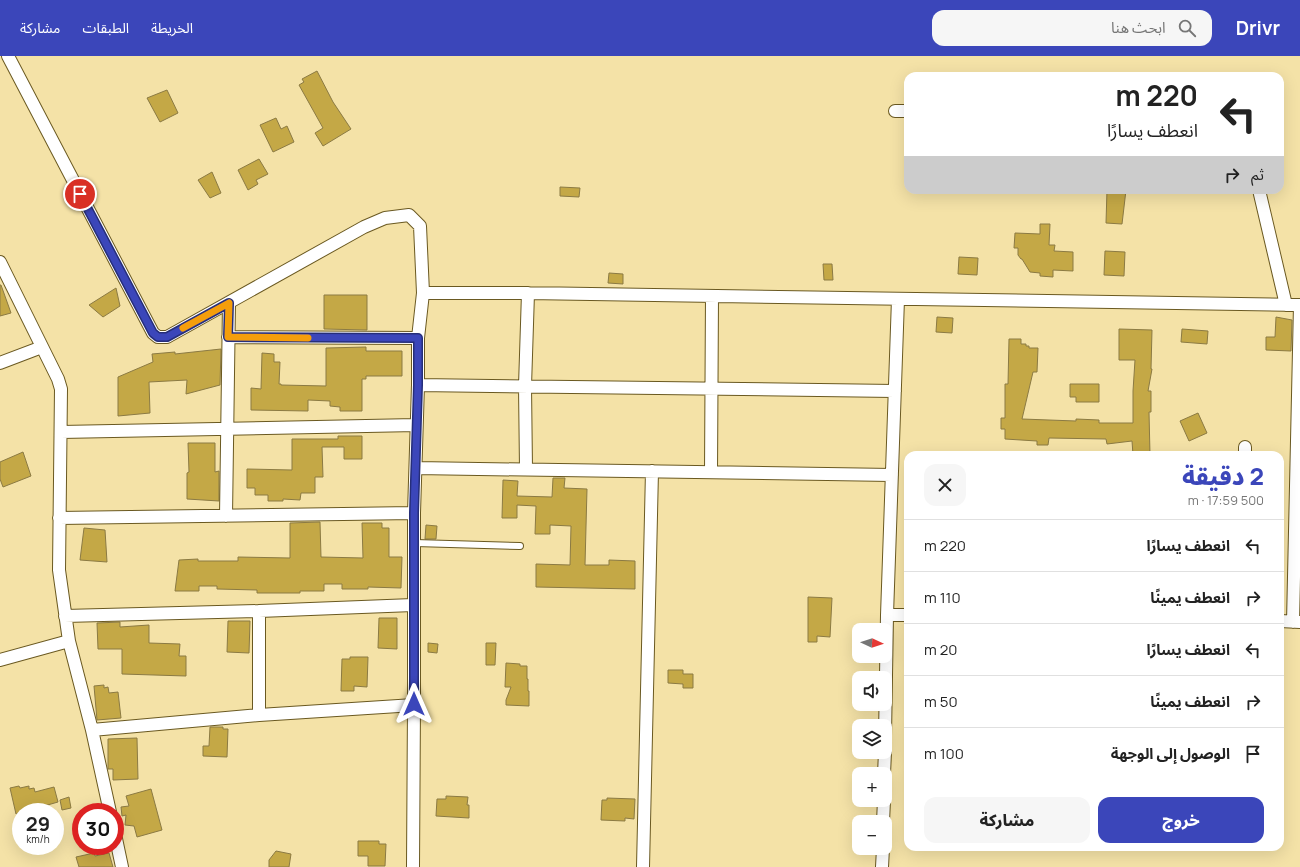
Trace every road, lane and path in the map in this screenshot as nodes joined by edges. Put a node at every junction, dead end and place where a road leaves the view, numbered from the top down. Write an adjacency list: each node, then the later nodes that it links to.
1 (8, 56): 10 (street)
2 (895, 111): 3 (street)
3 (904, 111)
4 (1260, 194): 11 (street)
5 (0, 262): 15 (street)
6 (423, 293): 7 (street); 10 (street); 14 (street)
7 (528, 293): 8 (street); 18 (street)
8 (712, 296): 9 (street); 19 (street)
9 (898, 300): 11 (street); 20 (street)
10 (229, 303): 13 (street)
11 (1286, 305): 12 (street)
12 (1300, 305): 40 (street)
13 (228, 337): 14 (street); 22 (street)
14 (418, 338): 17 (street)
15 (42, 347): 16 (street); 23 (street)
16 (0, 364)
17 (418, 385): 18 (street); 21 (street)
18 (525, 386): 19 (street); 25 (street)
19 (711, 388): 20 (street); 27 (street)
20 (895, 391): 28 (street)
21 (416, 425): 22 (street); 24 (street)
22 (227, 429): 23 (street); 30 (street)
23 (61, 432): 31 (street)
24 (416, 468): 25 (street); 29 (street)
25 (526, 469): 26 (street)
26 (652, 471): 27 (street); 52 (street)
27 (711, 472): 28 (street)
28 (892, 475): 36 (street)
29 (414, 513): 30 (street); 32 (street)
30 (226, 516): 31 (street)
31 (59, 518): 37 (street)
32 (415, 543): 33 (lane); 34 (street)
33 (520, 546)
34 (413, 605): 35 (street); 43 (street)
35 (259, 611): 37 (street); 44 (street)
36 (887, 615): 38 (street); 45 (street)
37 (65, 616): 41 (street)
38 (904, 616)
39 (1284, 621): 40 (street)
40 (1296, 622)
41 (69, 641): 42 (street); 46 (street)
42 (0, 660)
43 (414, 704): 44 (street); 51 (street)
44 (259, 715): 46 (street)
45 (885, 719)
46 (92, 730): 47 (street)
47 (108, 803)
48 (119, 855): 50 (street)
49 (883, 855): 53 (street)
50 (122, 867)
51 (413, 867)
52 (643, 867)
53 (882, 867)

